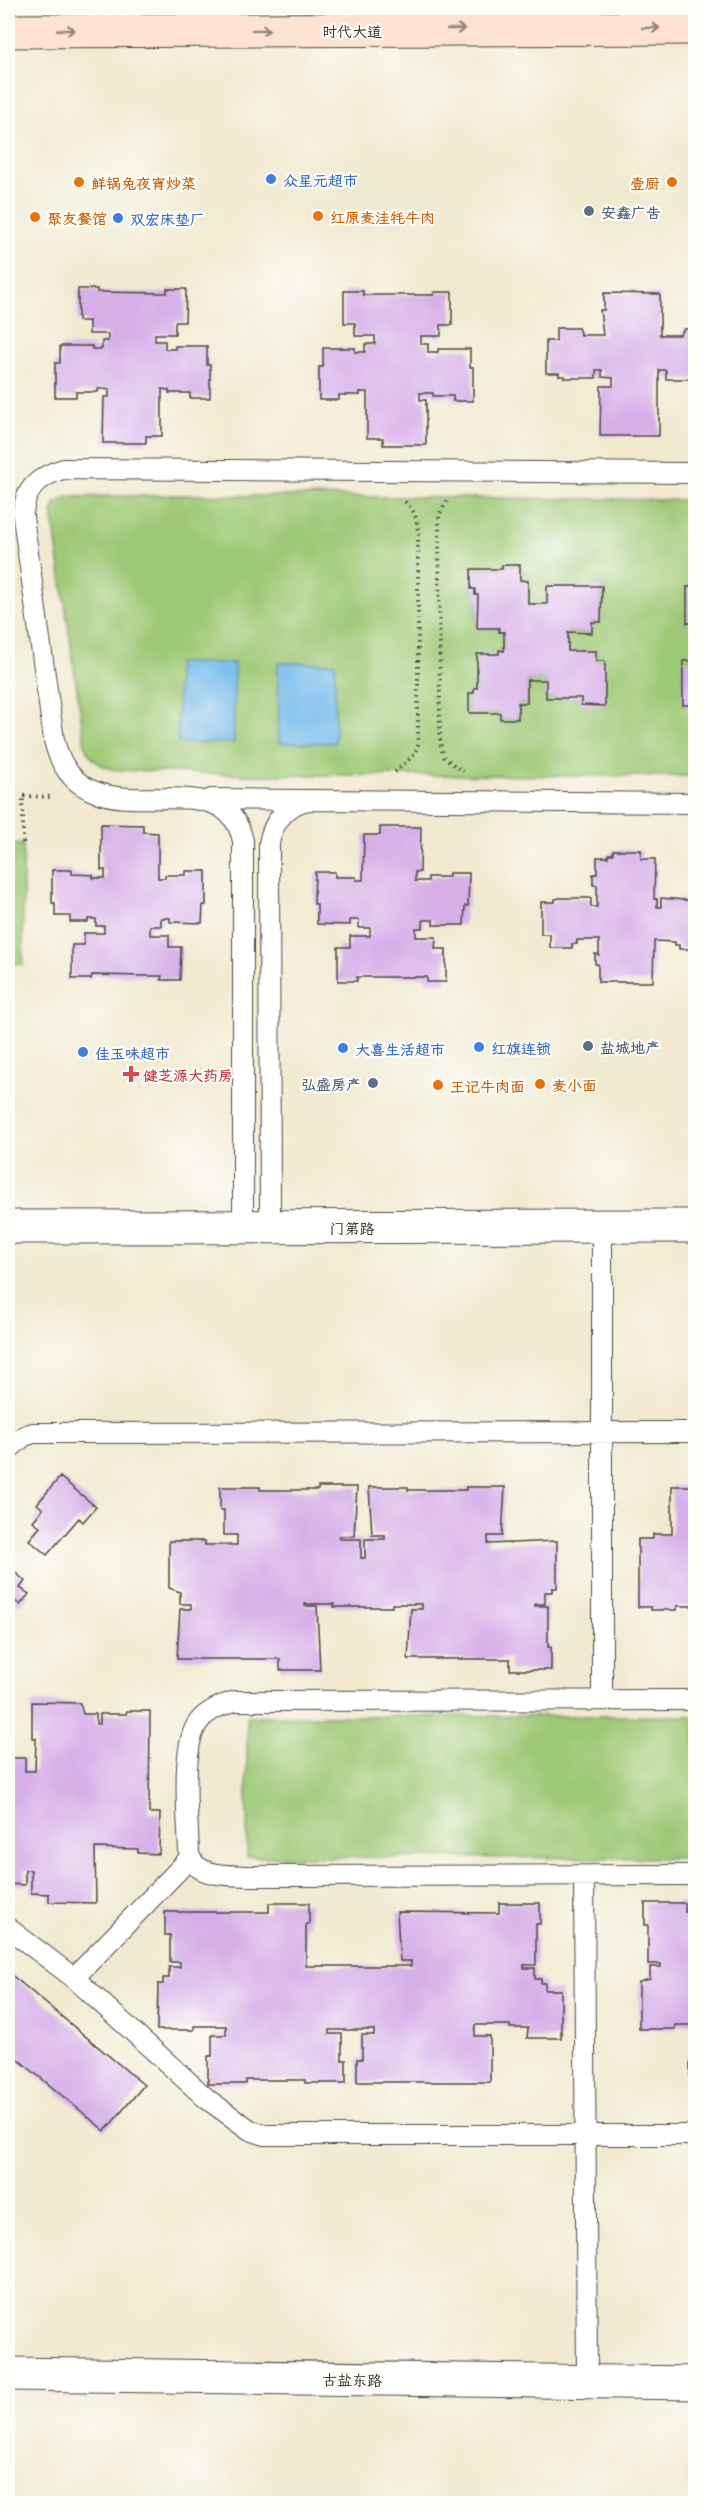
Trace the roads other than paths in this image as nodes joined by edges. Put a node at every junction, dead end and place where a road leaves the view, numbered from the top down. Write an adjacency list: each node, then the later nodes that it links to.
1 (696, 28): 2 (main road, 时代大道, one-way to 1)
2 (8, 31)
3 (696, 473): 4 (lane)
4 (202, 799): 5 (lane); 10 (lane)
5 (309, 800): 6 (lane); 10 (lane)
6 (696, 803)
7 (602, 1226): 8 (street, 门第路); 10 (street, 门第路); 13 (lane)
8 (696, 1226)
9 (8, 1227): 10 (street, 门第路)
10 (257, 1227)
11 (696, 1432): 12 (lane)
12 (8, 1450)
13 (602, 1700): 14 (lane); 15 (lane)
14 (696, 1700)
15 (190, 1858): 17 (lane); 19 (lane)
16 (696, 1875): 17 (lane)
17 (584, 1876): 21 (lane)
18 (8, 1928): 19 (lane)
19 (74, 1978): 21 (lane)
20 (696, 2135): 21 (lane)
21 (584, 2136): 23 (lane)
22 (8, 2374): 23 (street, 古盐东路)
23 (587, 2382): 24 (street, 古盐东路)
24 (696, 2383)

